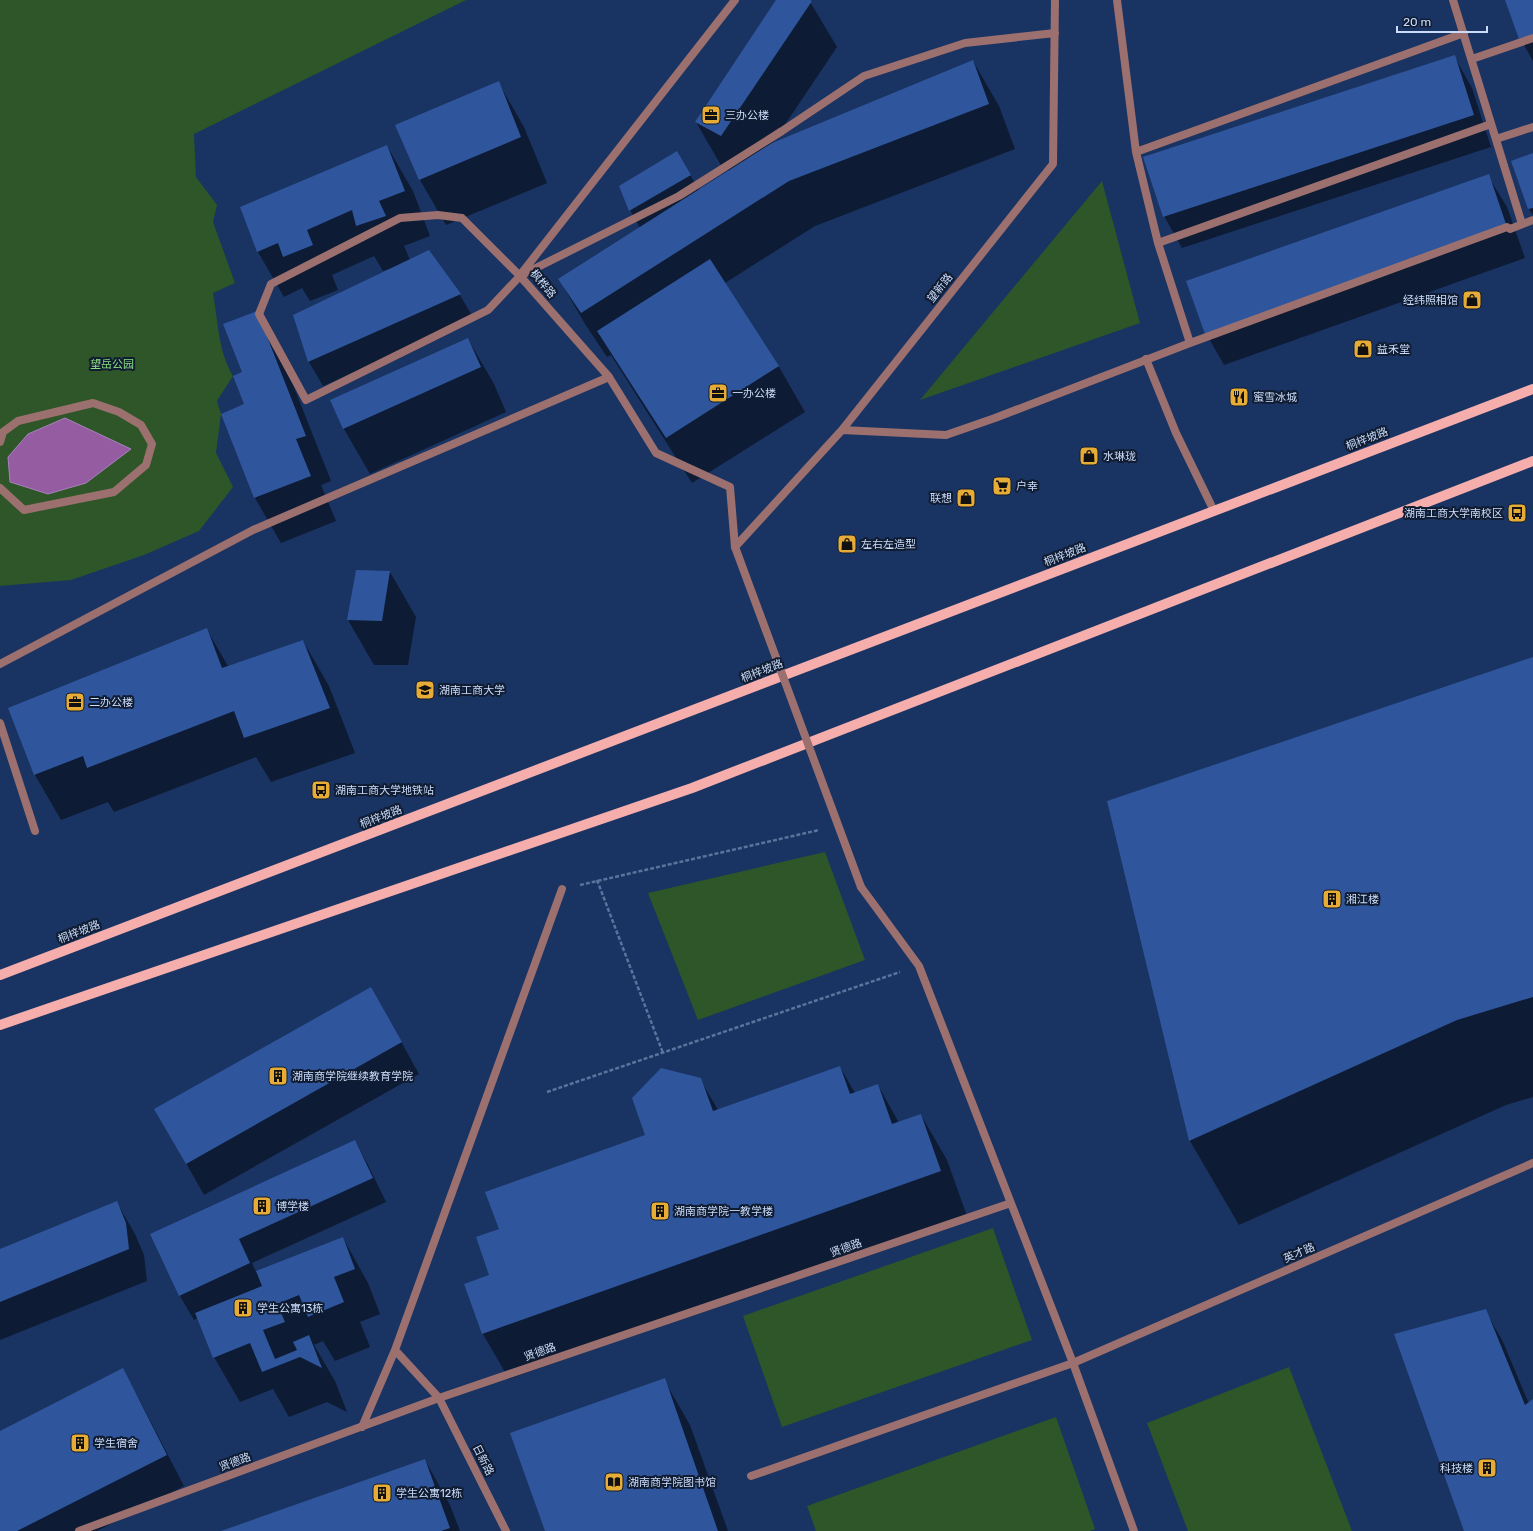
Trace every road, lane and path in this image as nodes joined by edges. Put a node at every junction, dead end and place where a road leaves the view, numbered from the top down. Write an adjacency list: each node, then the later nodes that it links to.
1 (735, 0): 16 (street, 枫桦路)
2 (1055, 0): 5 (street, 望新路)
3 (1117, 0): 12 (street)
4 (1453, 0): 6 (street)
5 (1055, 33): 16 (street); 21 (street, 望新路)
6 (1464, 33): 8 (street); 12 (street)
7 (1533, 38): 8 (street)
8 (1472, 59): 9 (street)
9 (1491, 124): 11 (street); 15 (street)
10 (1533, 127): 11 (street)
11 (1496, 139): 14 (street)
12 (1136, 152): 15 (street)
13 (1533, 220): 14 (street)
14 (1522, 224): 17 (street)
15 (1158, 243): 17 (street)
16 (520, 276): 16 (street); 19 (street, 枫桦路)
17 (1190, 343): 18 (street)
18 (1146, 359): 21 (street); 25 (street)
19 (609, 377): 26 (street, 枫桦路); 27 (street)
20 (1533, 389): 25 (main road, 桐梓坡路)
21 (842, 430): 26 (street, 望新路)
22 (0, 442): 24 (street)
23 (1533, 461): 35 (main road)
24 (0, 488)
25 (1214, 511): 34 (main road, 桐梓坡路)
26 (735, 548): 33 (street, bridge)
27 (0, 664)
28 (0, 723): 30 (street)
29 (823, 829): 31 (path)
30 (35, 830)
31 (598, 880): 32 (path); 36 (path)
32 (562, 889): 40 (street)
33 (918, 966): 36 (path); 39 (street)
34 (0, 975)
35 (0, 1025)
36 (663, 1053): 37 (path)
37 (547, 1092)
38 (1533, 1163): 41 (street, 英才路)
39 (1011, 1203): 41 (street); 42 (street, 贤德路)
40 (394, 1350): 42 (street, 日新路); 43 (street)
41 (1073, 1363): 44 (street, 英才路); 47 (street)
42 (440, 1398): 43 (street, 贤德路); 46 (street, 日新路)
43 (362, 1427): 45 (street, 贤德路)
44 (751, 1476)
45 (79, 1531)
46 (506, 1531)
47 (1134, 1531)

